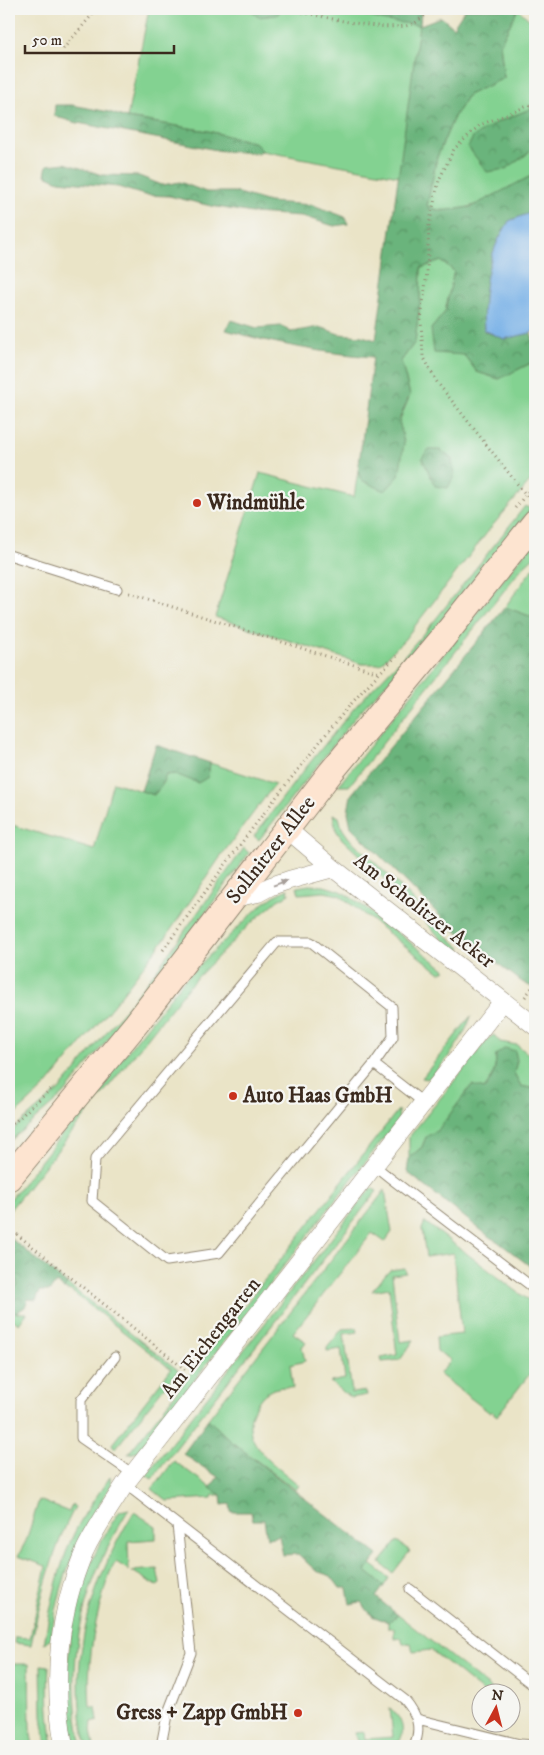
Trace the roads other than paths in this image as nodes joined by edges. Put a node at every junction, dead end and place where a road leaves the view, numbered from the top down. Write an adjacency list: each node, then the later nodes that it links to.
1 (535, 522): 4 (main road, Sollnitzer Allee)
2 (9, 556): 3 (lane)
3 (117, 589)
4 (287, 829): 5 (street, Am Scholitzer Acker); 6 (main road, Sollnitzer Allee)
5 (333, 868): 6 (street, one-way to 5); 7 (street, Am Scholitzer Acker)
6 (234, 898): 11 (main road, Sollnitzer Allee)
7 (503, 1001): 8 (street, Am Scholitzer Acker); 10 (street, Am Eichengarten)
8 (535, 1026)
9 (374, 1064): 9 (lane); 10 (lane)
10 (424, 1103): 12 (street, Am Eichengarten)
11 (17, 1160): 13 (main road, Sollnitzer Allee)
12 (375, 1166): 14 (lane); 16 (street, Am Eichengarten)
13 (9, 1178)
14 (535, 1289)
15 (115, 1357): 16 (lane)
16 (129, 1479): 17 (lane); 22 (street, Am Eichengarten)
17 (177, 1525): 20 (lane); 23 (lane)
18 (410, 1589): 19 (lane)
19 (535, 1684)
20 (418, 1719): 21 (lane); 24 (lane)
21 (535, 1745)
22 (64, 1746)
23 (161, 1746)
24 (414, 1746)

